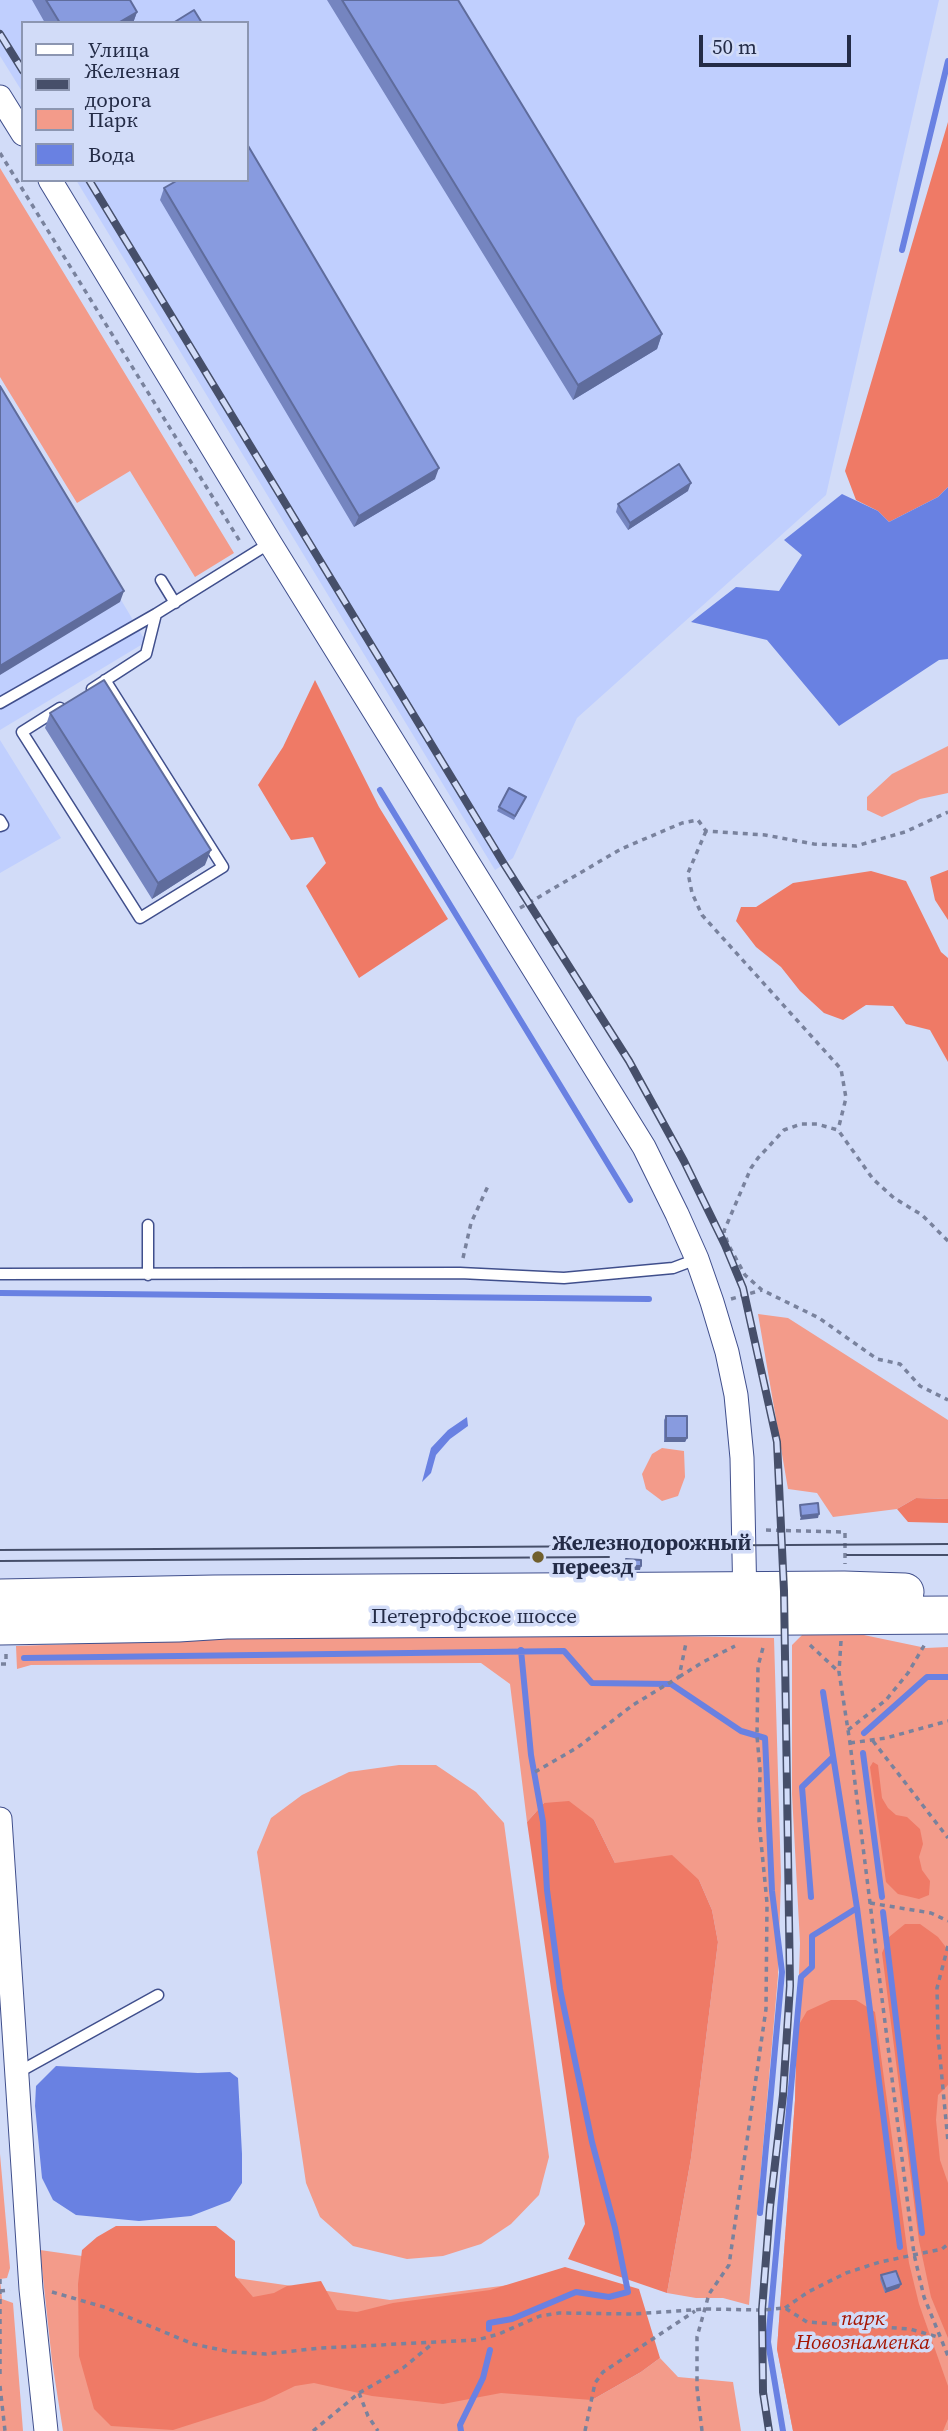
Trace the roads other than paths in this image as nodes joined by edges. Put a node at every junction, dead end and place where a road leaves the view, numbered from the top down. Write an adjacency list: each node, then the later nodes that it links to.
1 (0, 97): 2 (street)
2 (21, 131)
3 (52, 182): 4 (street)
4 (270, 543): 6 (lane); 15 (street)
5 (161, 580): 6 (lane)
6 (175, 603): 7 (lane)
7 (156, 614): 8 (lane); 11 (lane)
8 (105, 680): 9 (lane); 10 (lane)
9 (85, 693)
10 (74, 700)
11 (0, 703)
12 (0, 820): 13 (lane)
13 (0, 826)
14 (148, 1225): 17 (lane)
15 (697, 1259): 17 (lane); 20 (street)
16 (0, 1274): 17 (lane)
17 (148, 1275)
18 (948, 1593): 20 (main road, Петергофское шоссе)
19 (0, 1598): 20 (main road, Петергофское шоссе)
20 (760, 1621): 21 (main road, Петергофское шоссе); 22 (main road, Петергофское шоссе)
21 (0, 1626)
22 (938, 1627)
23 (0, 1819): 25 (street)
24 (158, 1995): 25 (lane)
25 (17, 2073): 26 (street)
26 (46, 2431)

